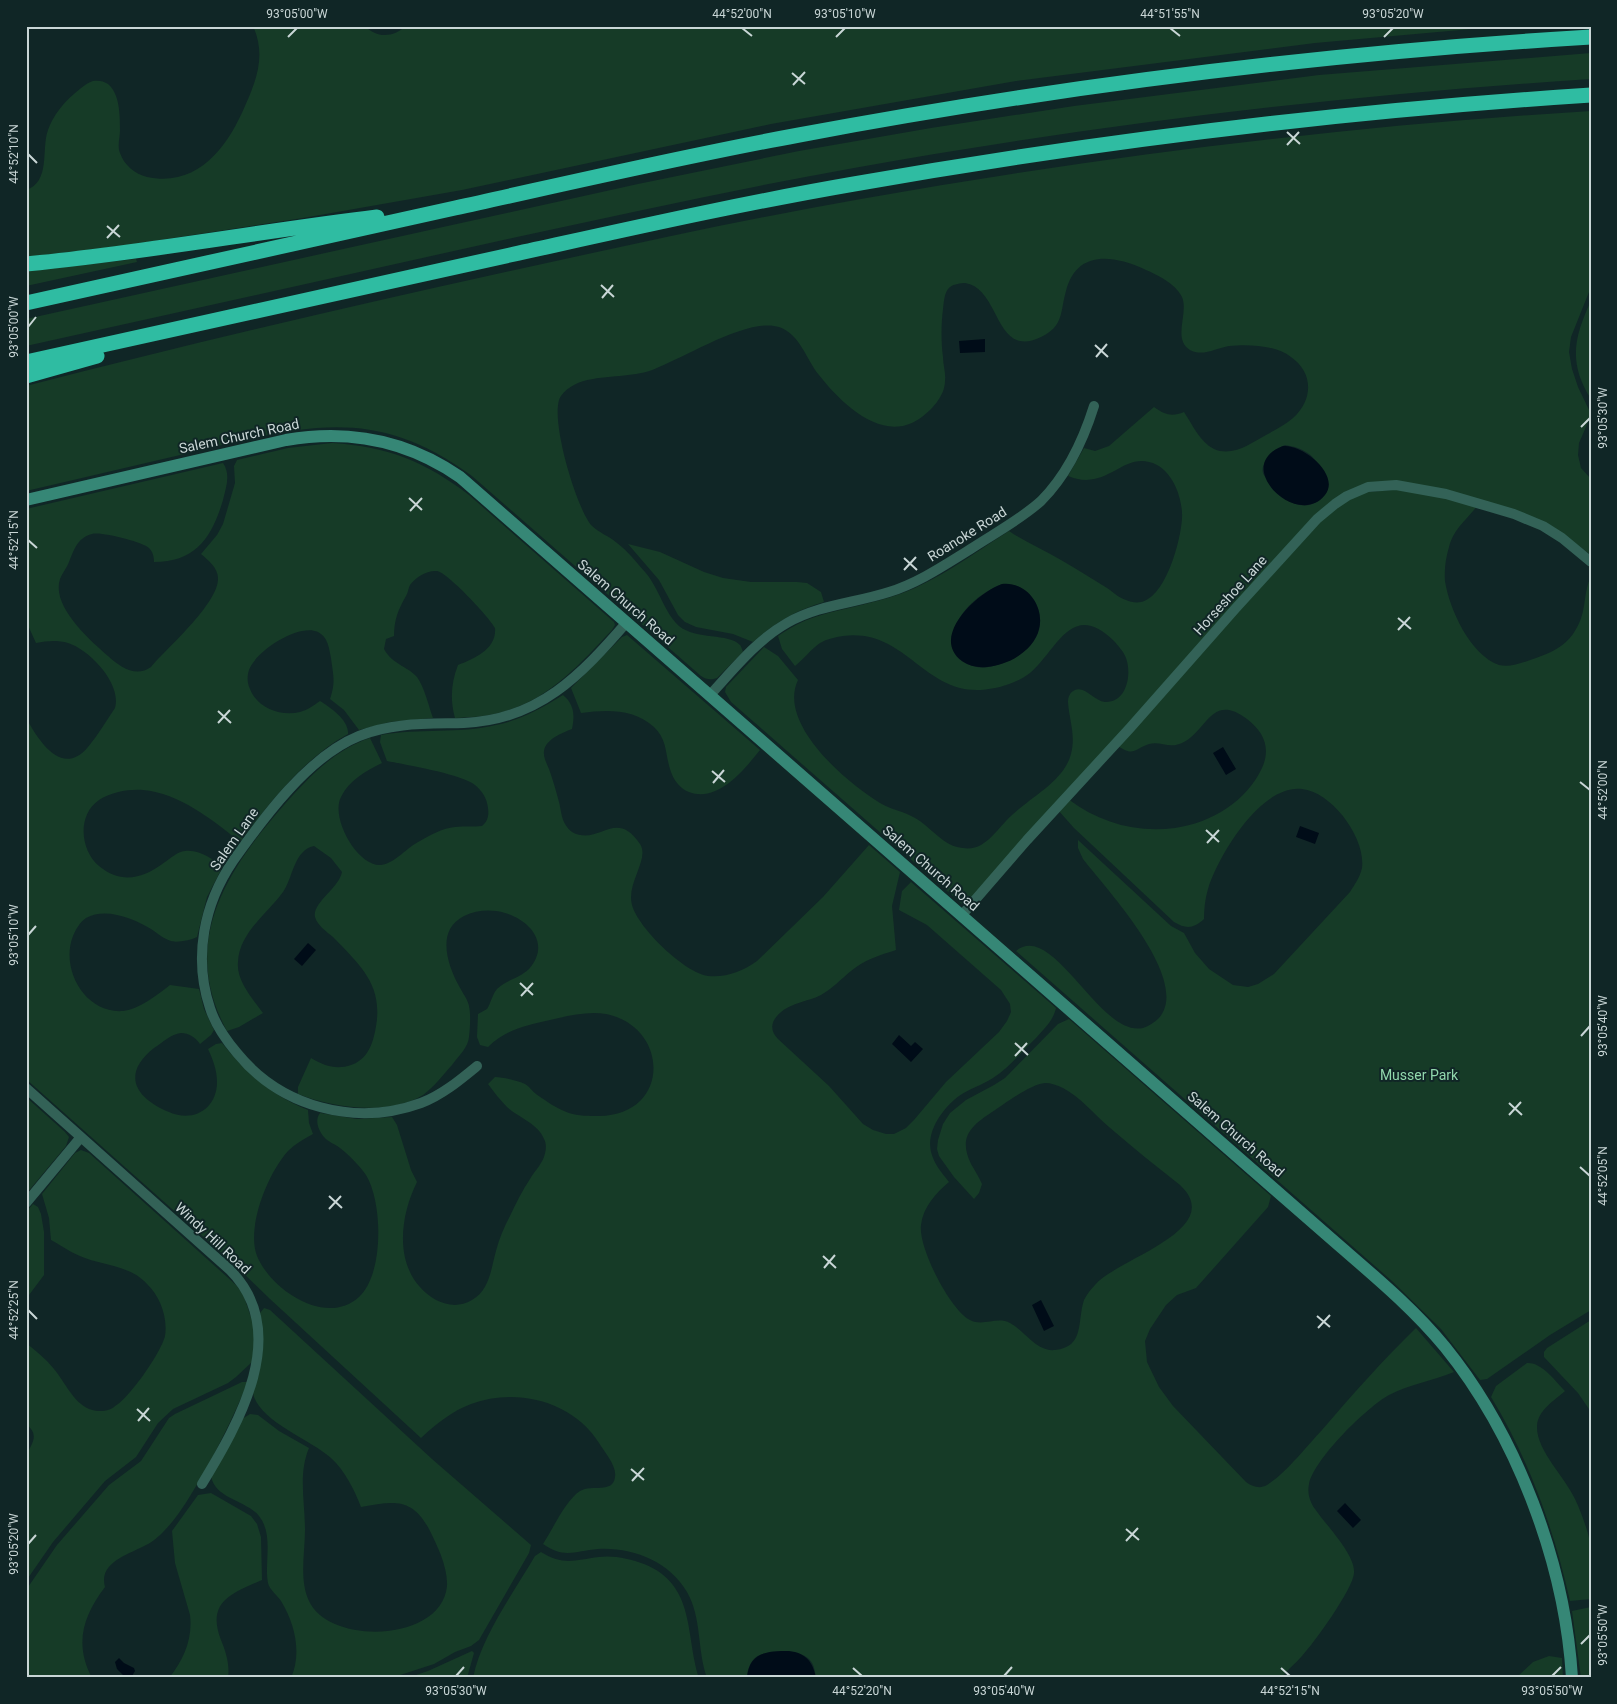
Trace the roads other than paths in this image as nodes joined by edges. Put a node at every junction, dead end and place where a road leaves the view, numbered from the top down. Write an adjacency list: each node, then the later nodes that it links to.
1 (1591, 37): 3 (highway)
2 (1591, 95): 6 (highway)
3 (465, 206): 4 (highway); 5 (highway)
4 (26, 264)
5 (26, 303)
6 (269, 308): 7 (highway); 8 (highway)
7 (26, 362)
8 (26, 376)
9 (1094, 406): 13 (street, Roanoke Road)
10 (26, 500): 12 (street, Salem Church Road)
11 (1591, 562): 14 (street, Horseshoe Lane)
12 (627, 622): 13 (street, Salem Church Road); 15 (street, Salem Lane)
13 (710, 695): 14 (street, Salem Church Road)
14 (962, 914): 20 (street, Salem Church Road)
15 (477, 1066)
16 (26, 1088): 17 (street, Windy Hill Road)
17 (81, 1137): 18 (street); 19 (street, Windy Hill Road)
18 (26, 1203)
19 (202, 1484)
20 (1572, 1678)

